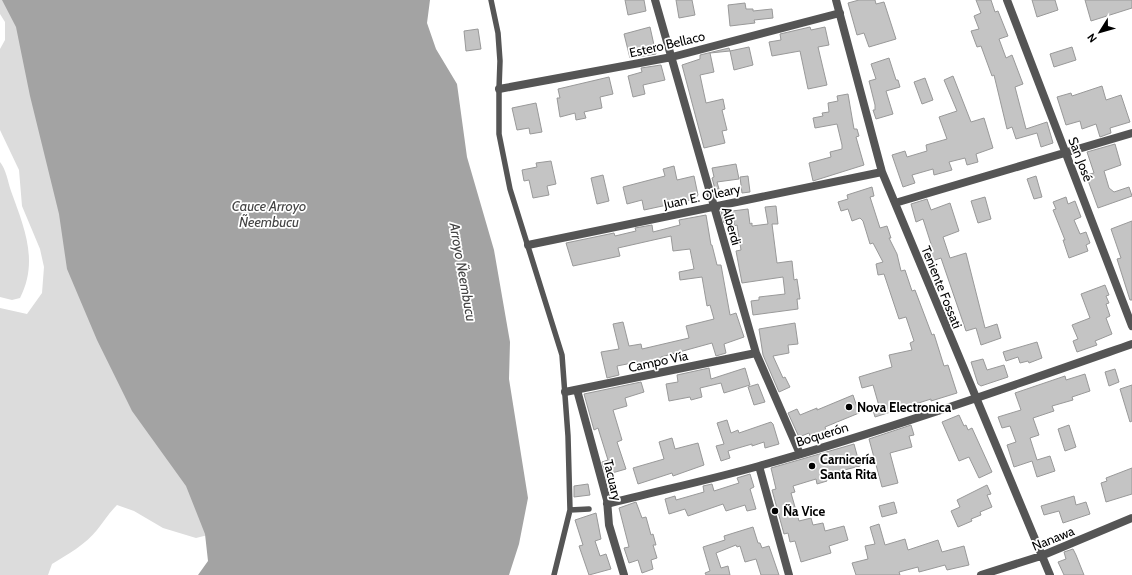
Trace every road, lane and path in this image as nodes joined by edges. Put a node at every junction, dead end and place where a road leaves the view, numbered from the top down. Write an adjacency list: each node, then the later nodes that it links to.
1 (491, 0): 7 (lane)
2 (655, 0): 6 (street, Alberdi)
3 (836, 0): 5 (street, Teniente Fossati)
4 (1007, 0): 9 (street, San José)
5 (840, 13): 6 (street, Estero Bellaco); 10 (street, Teniente Fossati)
6 (672, 57): 7 (street, Estero Bellaco); 12 (street, Alberdi)
7 (498, 89): 13 (lane)
8 (1132, 133): 9 (street)
9 (1066, 153): 11 (street); 14 (street, San José)
10 (882, 172): 11 (street, Teniente Fossati); 12 (street, Juan E. O'leary)
11 (895, 203): 19 (street, Teniente Fossati)
12 (714, 206): 13 (street, Juan E. O'leary); 16 (street, Alberdi)
13 (528, 245): 18 (lane)
14 (1132, 326)
15 (1132, 344): 19 (street, Boquerón)
16 (756, 353): 17 (street, Campo Vía); 20 (street, Alberdi)
17 (577, 390): 18 (street, Campo Vía); 22 (street, Tacuary)
18 (565, 392): 24 (lane)
19 (975, 399): 20 (street, Boquerón); 26 (street, Teniente Fossati)
20 (800, 454): 21 (street, Boquerón)
21 (759, 466): 22 (street, Boquerón); 29 (street)
22 (607, 504): 28 (street, Tacuary)
23 (589, 509): 24 (lane)
24 (570, 510): 27 (lane)
25 (1132, 518): 26 (street, Nanawa)
26 (1041, 556): 30 (street, Nanawa); 31 (street, Teniente Fossati)
27 (554, 575)
28 (624, 575)
29 (788, 575)
30 (981, 575)
31 (1050, 575)

